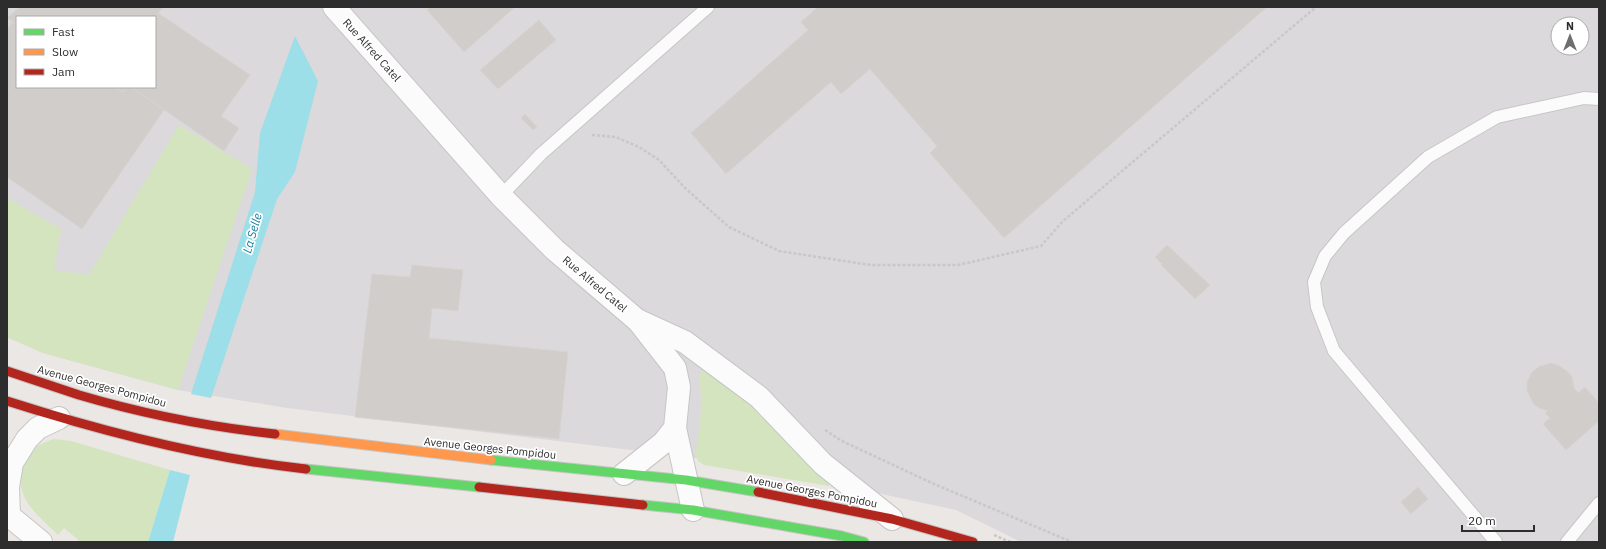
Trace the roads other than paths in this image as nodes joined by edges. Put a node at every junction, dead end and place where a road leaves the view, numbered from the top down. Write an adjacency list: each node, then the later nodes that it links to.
1 (334, 7): 4 (street, Rue Alfred Catel)
2 (708, 7): 4 (lane)
3 (1599, 99): 19 (lane)
4 (501, 196): 5 (street, Rue Alfred Catel)
5 (636, 320): 9 (street); 15 (street, Rue Alfred Catel)
6 (7, 371): 10 (main road, Avenue Georges Pompidou)
7 (7, 401): 8 (main road)
8 (59, 418): 13 (main road); 14 (street)
9 (676, 428): 10 (street); 11 (street)
10 (624, 474): 11 (main road, Avenue Georges Pompidou)
11 (686, 480): 13 (street); 15 (main road, Avenue Georges Pompidou)
12 (1599, 503): 20 (lane)
13 (693, 510): 17 (main road)
14 (8, 513): 16 (street)
15 (892, 519): 18 (main road, Avenue Georges Pompidou)
16 (41, 542)
17 (864, 542)
18 (973, 542)
19 (1496, 542)
20 (1567, 542)

